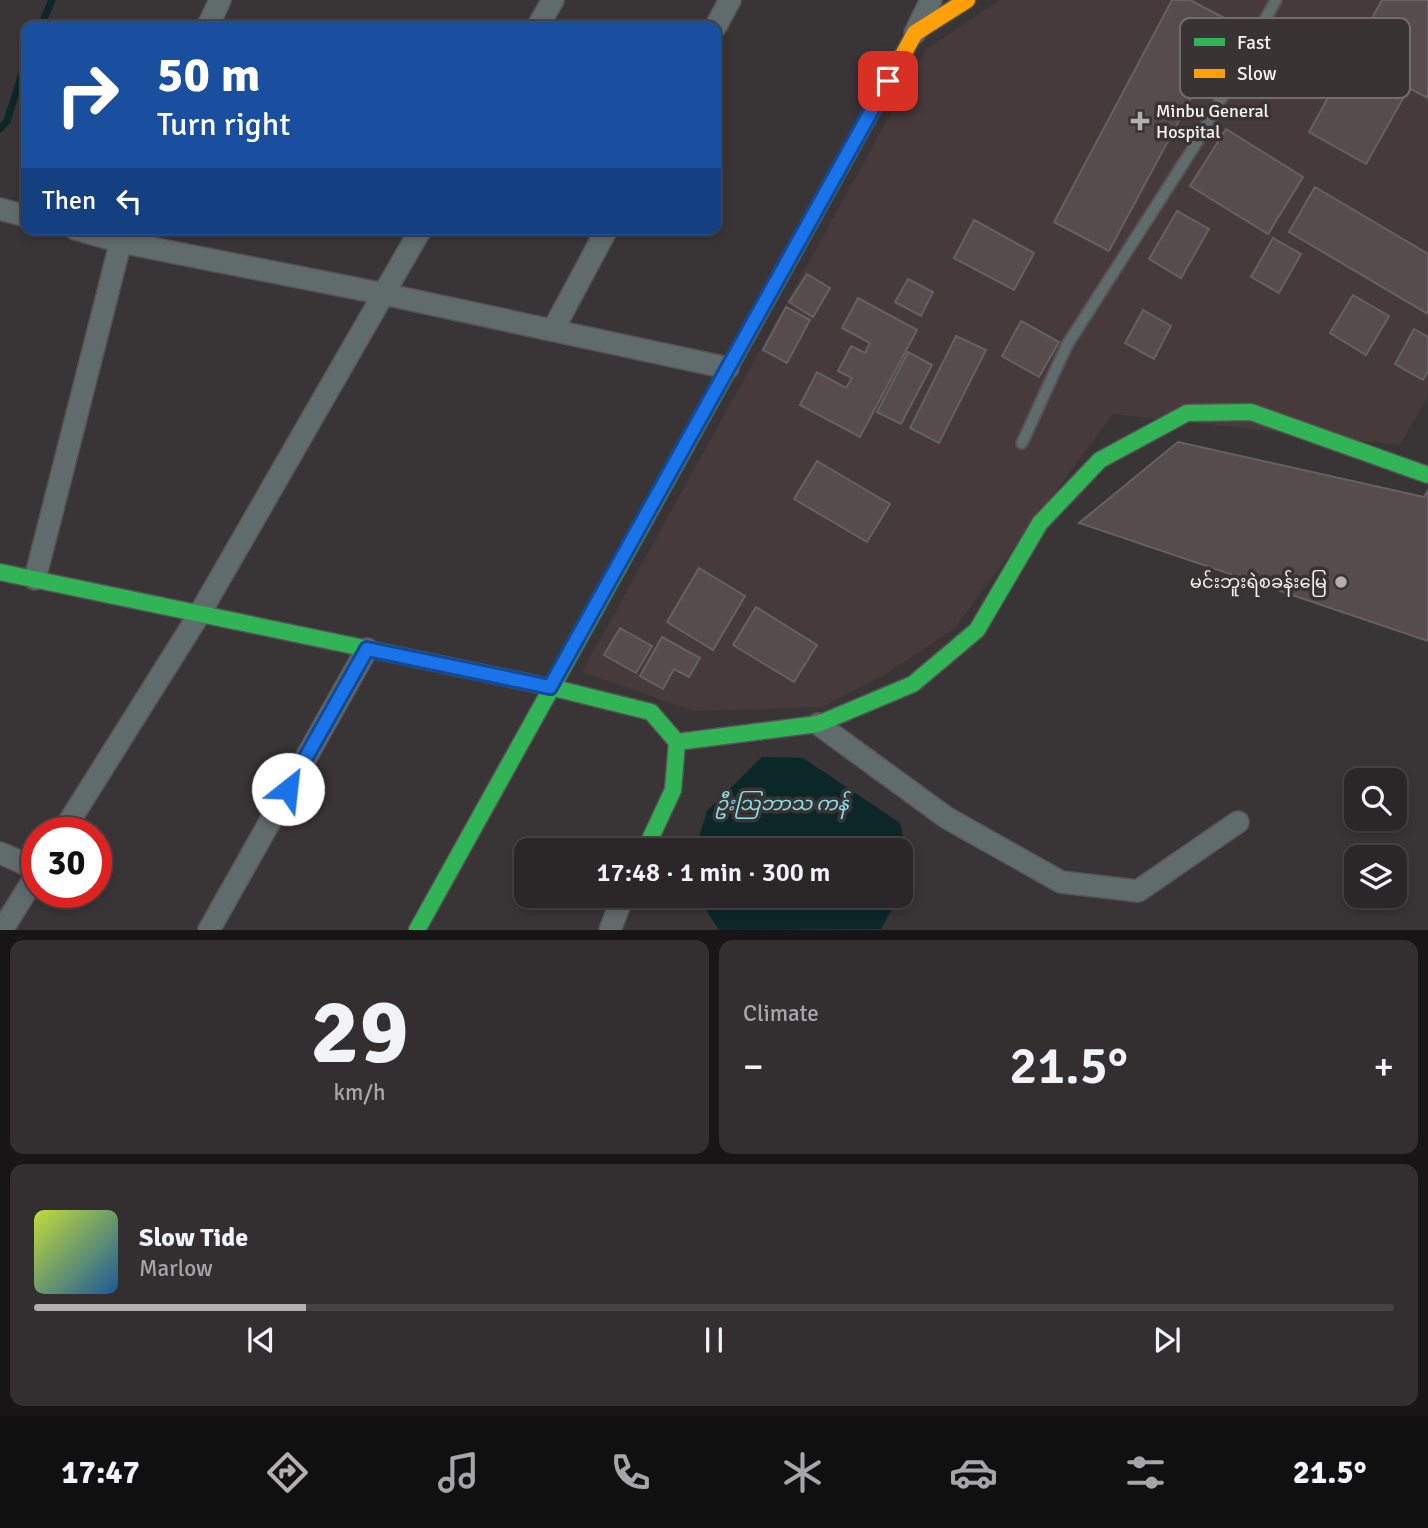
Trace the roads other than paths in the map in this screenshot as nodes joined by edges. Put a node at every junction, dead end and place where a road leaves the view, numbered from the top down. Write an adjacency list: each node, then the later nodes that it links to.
1 (220, 0): 8 (street)
2 (553, 0): 9 (street)
3 (730, 0): 10 (street)
4 (931, 0): 11 (street)
5 (967, 0): 11 (street)
6 (1276, 0): 7 (lane)
7 (1266, 18)
8 (210, 21)
9 (541, 21)
10 (719, 21)
11 (915, 33): 20 (street)
12 (1221, 98): 21 (lane)
13 (0, 209): 14 (street)
14 (21, 215)
15 (122, 235): 18 (street); 24 (street)
16 (418, 235): 18 (street)
17 (604, 235): 19 (street)
18 (384, 294): 19 (street); 25 (street)
19 (553, 330): 20 (street)
20 (728, 368): 27 (street)
21 (1022, 443)
22 (1428, 475): 28 (street)
23 (0, 572): 24 (street)
24 (35, 579): 25 (street)
25 (200, 613): 26 (street); 30 (street)
26 (367, 649): 27 (street); 38 (street)
27 (550, 687): 29 (street); 39 (street)
28 (818, 724): 29 (street); 31 (street)
29 (677, 742): 32 (street)
30 (72, 817)
31 (1238, 822)
32 (651, 838)
33 (0, 853): 34 (street)
34 (21, 863)
35 (21, 898): 37 (street)
36 (618, 908): 40 (street)
37 (2, 929)
38 (209, 929)
39 (417, 929)
40 (610, 929)

